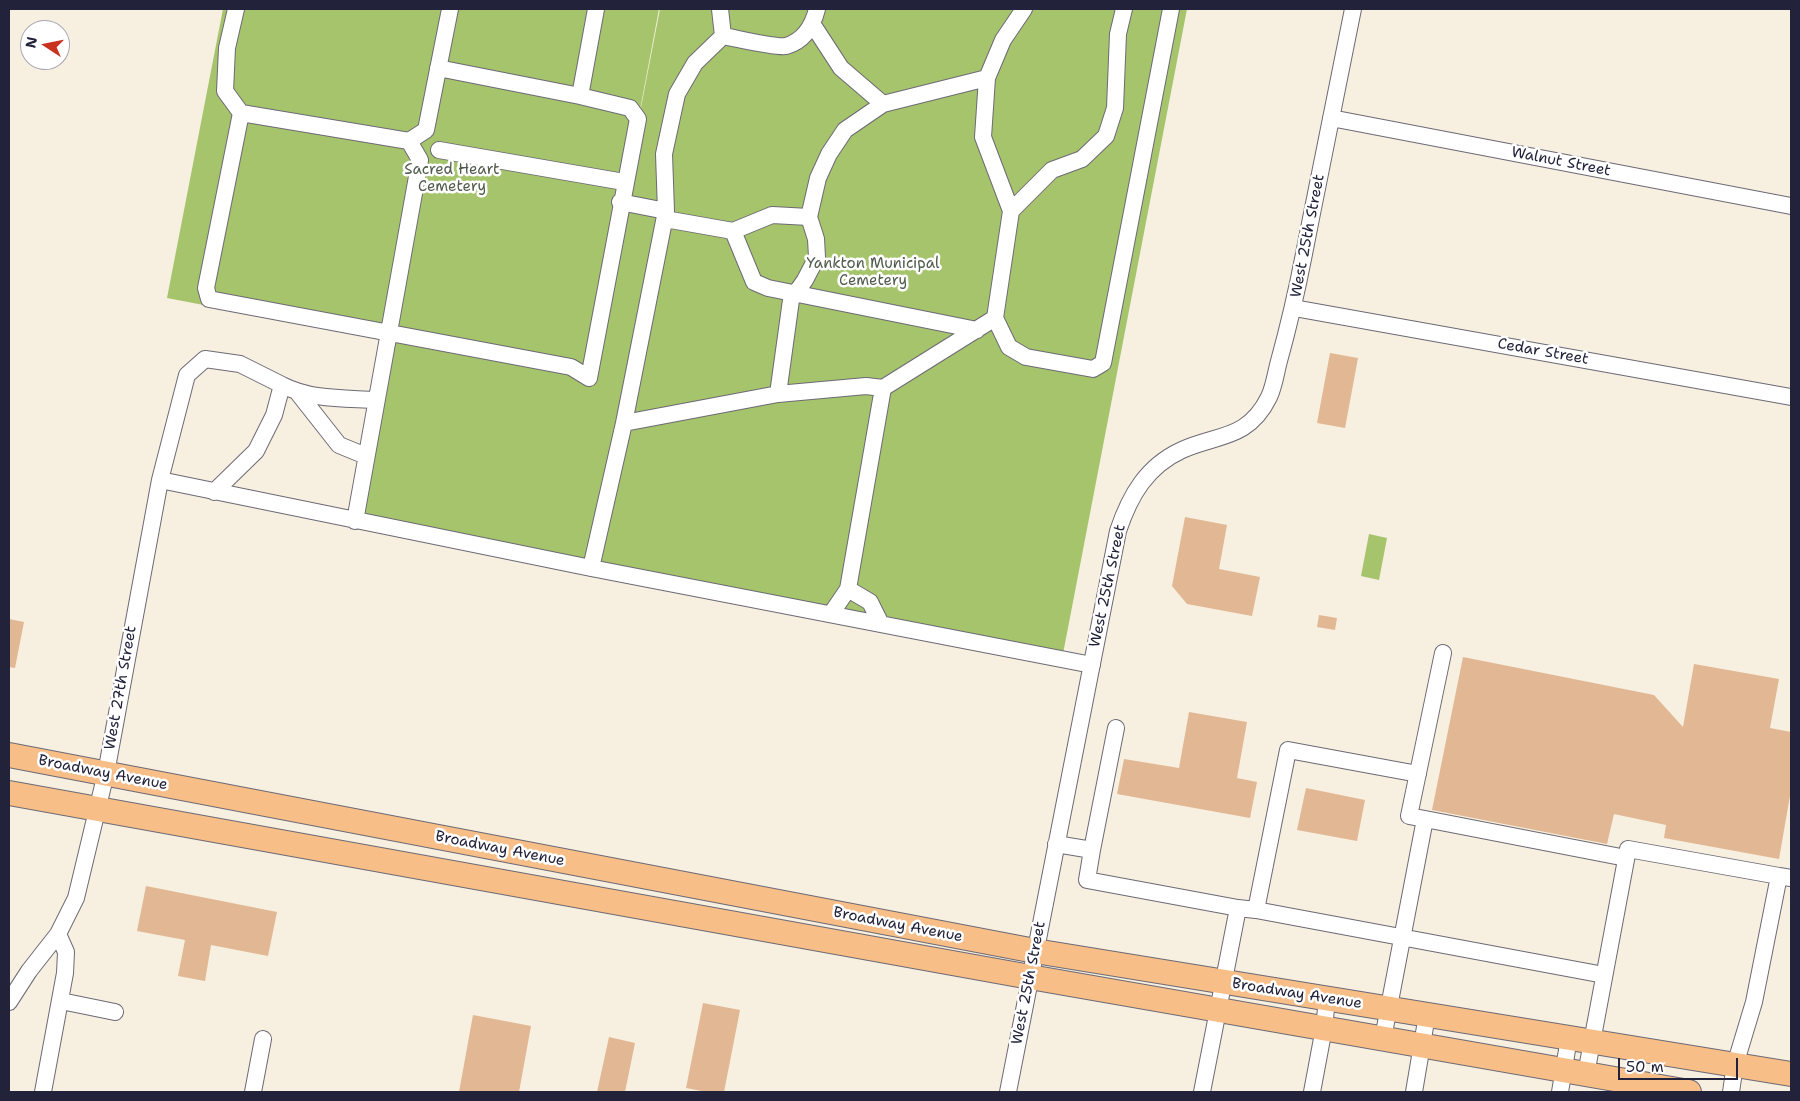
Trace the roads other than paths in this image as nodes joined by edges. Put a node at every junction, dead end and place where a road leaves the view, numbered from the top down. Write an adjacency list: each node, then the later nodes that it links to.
1 (236, 9): 15 (street)
2 (450, 9): 11 (street)
3 (596, 9): 13 (street)
4 (720, 9): 10 (street)
5 (1024, 9): 12 (street)
6 (1124, 9): 24 (street)
7 (1171, 9): 30 (street)
8 (1353, 9): 16 (street, West 25th Street)
9 (815, 17): 10 (street); 14 (street)
10 (723, 36): 25 (street)
11 (438, 68): 13 (street); 17 (street)
12 (987, 78): 14 (street); 24 (street)
13 (580, 96): 21 (street)
14 (883, 104): 26 (street)
15 (241, 113): 18 (street); 32 (street)
16 (1331, 118): 23 (street, Walnut Street); 29 (street, West 25th Street)
17 (426, 130): 18 (street); 19 (street)
18 (409, 142): 20 (street)
19 (439, 150): 20 (street); 21 (street)
20 (420, 160): 32 (street)
21 (624, 182): 22 (street)
22 (620, 202): 25 (street); 32 (street)
23 (1791, 206)
24 (1011, 211): 30 (street)
25 (666, 215): 27 (street); 39 (street)
26 (809, 217): 27 (street); 28 (street)
27 (733, 231): 28 (street)
28 (796, 292): 31 (street); 36 (street)
29 (1294, 308): 37 (street, Cedar Street); 49 (street, West 25th Street)
30 (995, 318): 31 (street)
31 (977, 330): 34 (street)
32 (388, 333): 38 (street)
33 (282, 385): 35 (street, West 27th Street); 41 (street, West 27th Street); 42 (street)
34 (883, 388): 36 (street); 45 (street)
35 (298, 393): 38 (street); 40 (street)
36 (778, 394): 39 (street)
37 (1791, 397)
38 (376, 400): 40 (street)
39 (624, 423): 44 (street)
40 (366, 456): 43 (street)
41 (160, 480): 42 (street); 52 (street, West 27th Street)
42 (214, 492): 43 (street)
43 (355, 522): 44 (street)
44 (591, 568): 46 (street)
45 (848, 589): 46 (street); 47 (street)
46 (830, 614): 47 (street)
47 (880, 622): 49 (street)
48 (1443, 653): 53 (street)
49 (1092, 665): 57 (street, West 25th Street)
50 (1116, 728): 58 (street)
51 (9, 755): 52 (highway, Broadway Avenue)
52 (106, 774): 55 (street, West 27th Street); 65 (highway, Broadway Avenue)
53 (1418, 774): 56 (street); 62 (street)
54 (9, 793): 55 (highway, Broadway Avenue)
55 (98, 810): 63 (street, West 27th Street); 67 (highway, Broadway Avenue)
56 (1425, 819): 59 (street); 64 (street)
57 (1056, 844): 58 (street); 65 (street, West 25th Street)
58 (1092, 850): 61 (street)
59 (1626, 858): 60 (street); 66 (street)
60 (1785, 877): 81 (street)
61 (1238, 908): 62 (street); 68 (street)
62 (1256, 910): 64 (street)
63 (58, 934): 70 (street); 71 (street, West 27th Street)
64 (1402, 937): 66 (street); 72 (street)
65 (1035, 951): 67 (street, West 25th Street); 68 (highway, Broadway Avenue)
66 (1604, 975): 79 (street)
67 (1030, 977): 73 (highway, Broadway Avenue); 86 (street, West 25th Street)
68 (1224, 982): 69 (highway, Broadway Avenue); 73 (street)
69 (1326, 999): 72 (highway, Broadway Avenue); 76 (street)
70 (61, 1001): 74 (street); 84 (street)
71 (9, 1002)
72 (1389, 1009): 75 (highway, Broadway Avenue); 77 (street)
73 (1220, 1010): 76 (highway, Broadway Avenue); 87 (street)
74 (115, 1012)
75 (1428, 1015): 79 (highway, Broadway Avenue); 80 (street)
76 (1324, 1028): 77 (highway, Broadway Avenue); 88 (street)
77 (1383, 1038): 80 (highway, Broadway Avenue)
78 (263, 1040): 85 (street)
79 (1580, 1040): 81 (highway, Broadway Avenue); 83 (street); 83 (street)
80 (1424, 1046): 83 (highway, Broadway Avenue); 89 (street)
81 (1735, 1065): 82 (highway, Broadway Avenue); 91 (street)
82 (1791, 1074)
83 (1570, 1079): 90 (highway, Broadway Avenue)
84 (43, 1092)
85 (253, 1092)
86 (1008, 1092)
87 (1202, 1092)
88 (1312, 1092)
89 (1414, 1092)
90 (1689, 1092)
91 (1731, 1092)

